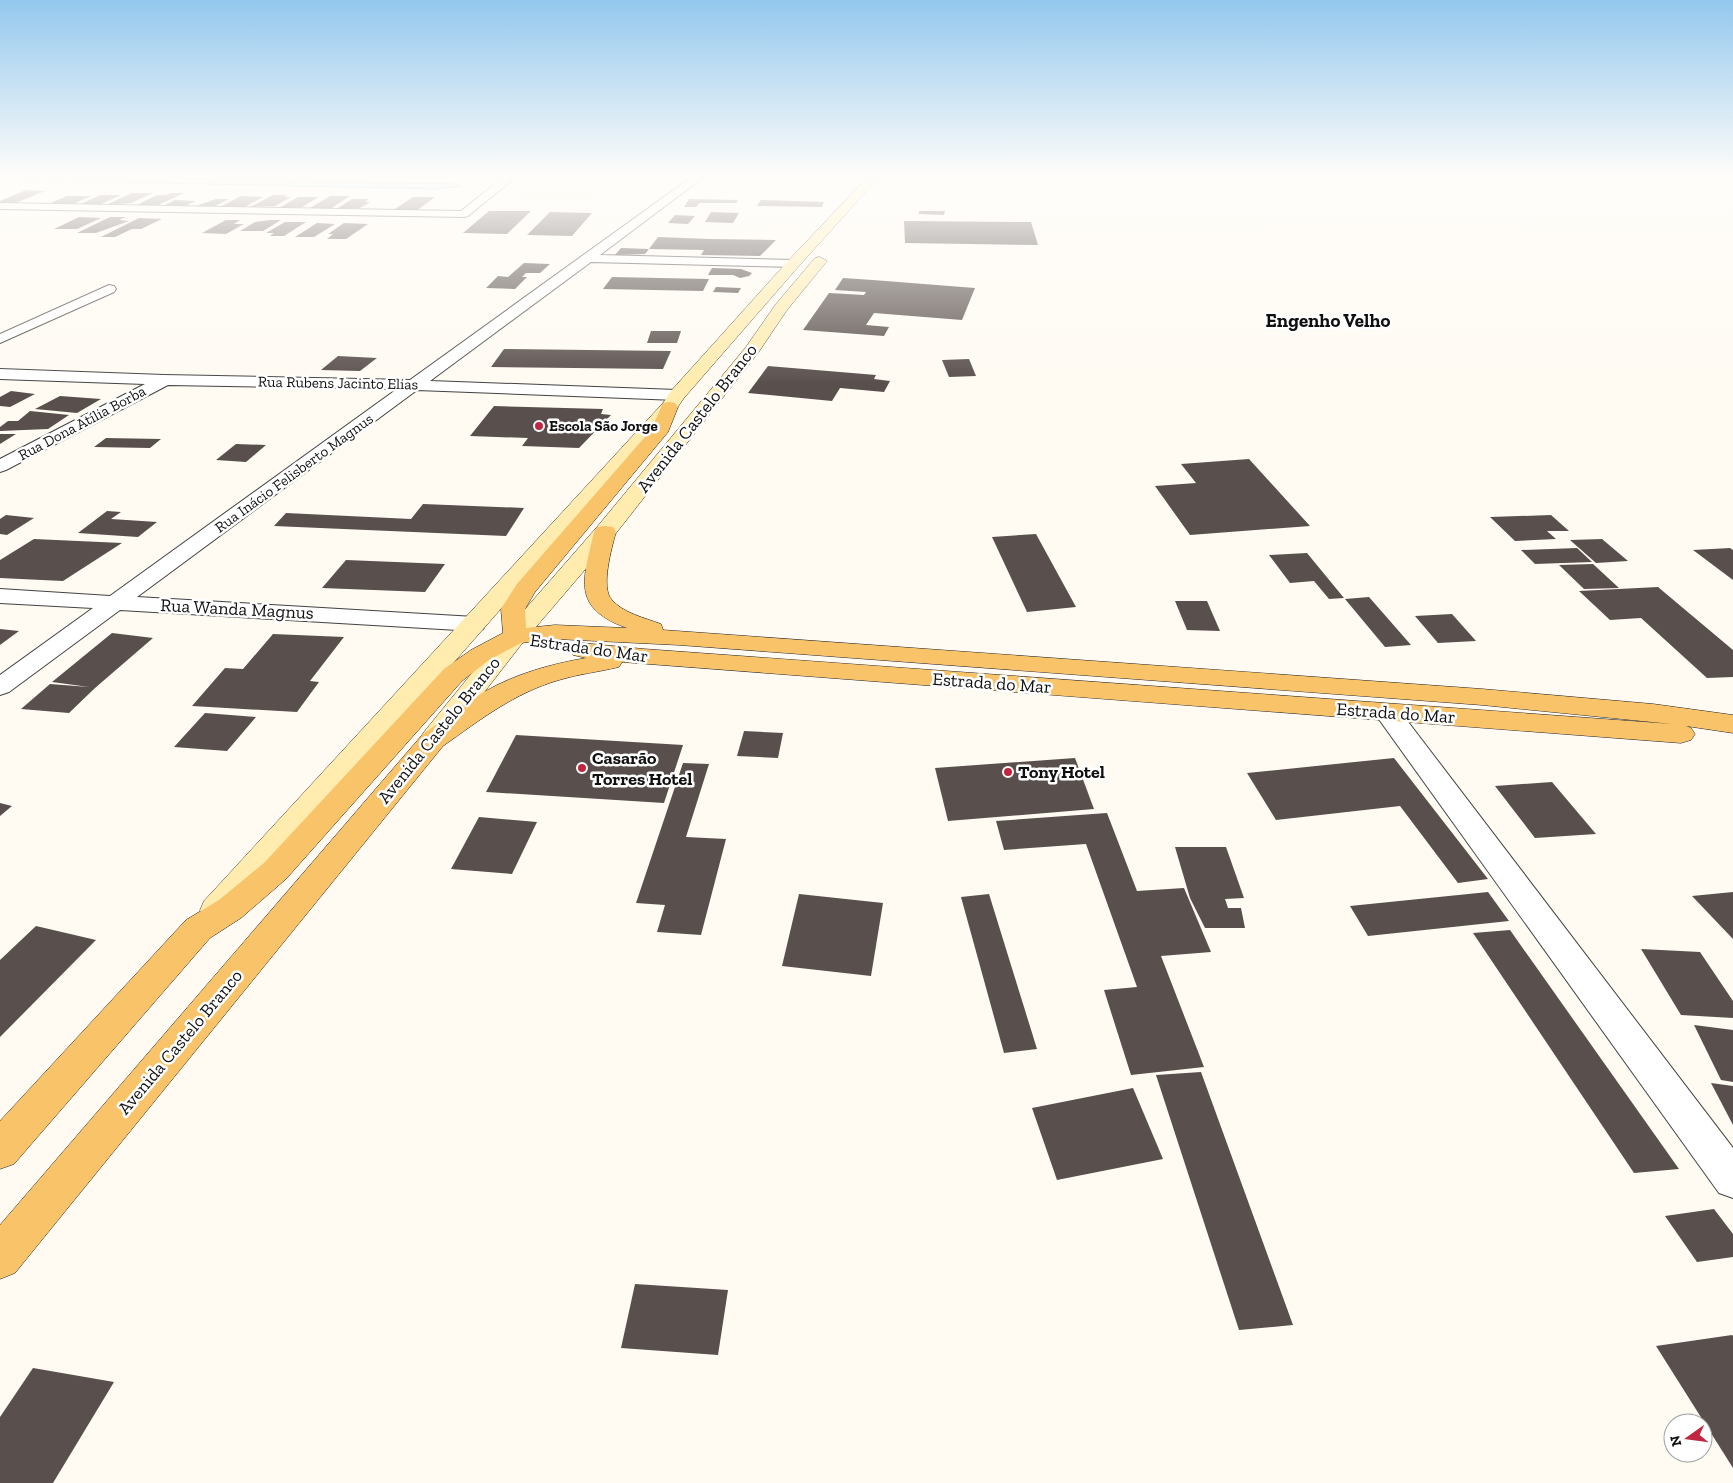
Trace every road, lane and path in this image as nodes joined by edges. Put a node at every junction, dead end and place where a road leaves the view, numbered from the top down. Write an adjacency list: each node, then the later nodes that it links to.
1 (605, 245): 4 (street, Rua Inácio Felisberto Magnus)
2 (811, 245): 5 (main road, Avenida Castelo Branco)
3 (831, 248): 13 (main road, Avenida Castelo Branco)
4 (587, 258): 5 (street); 10 (street, Rua Inácio Felisberto Magnus)
5 (793, 264): 11 (main road, Avenida Castelo Branco)
6 (109, 289): 7 (street)
7 (0, 338)
8 (0, 374): 9 (street, Rua Rubens Jacinto Elias)
9 (164, 380): 10 (street, Rua Rubens Jacinto Elias); 12 (street, Rua Dona Atília Borba)
10 (415, 385): 11 (street, Rua Rubens Jacinto Elias); 15 (street, Rua Inácio Felisberto Magnus)
11 (673, 401): 16 (main road, Avenida Castelo Branco); 17 (main road)
12 (0, 466)
13 (605, 532): 17 (main road, Avenida Castelo Branco); 18 (main road)
14 (0, 596): 15 (street, Rua Wanda Magnus)
15 (118, 602): 16 (street, Rua Wanda Magnus); 20 (street, Rua Inácio Felisberto Magnus)
16 (475, 624): 25 (main road, Avenida Castelo Branco)
17 (515, 636): 18 (main road, Estrada do Mar); 19 (main road, Estrada do Mar); 24 (main road, Avenida Castelo Branco); 25 (main road)
18 (679, 638): 22 (main road, Estrada do Mar)
19 (644, 657): 21 (main road, Estrada do Mar); 24 (main road)
20 (0, 687)
21 (1387, 712): 23 (main road, Estrada do Mar); 27 (street)
22 (1733, 724)
23 (1733, 736)
24 (433, 740): 28 (main road, Avenida Castelo Branco)
25 (198, 929): 26 (main road, Avenida Castelo Branco)
26 (0, 1150)
27 (1733, 1179)
28 (0, 1258)

